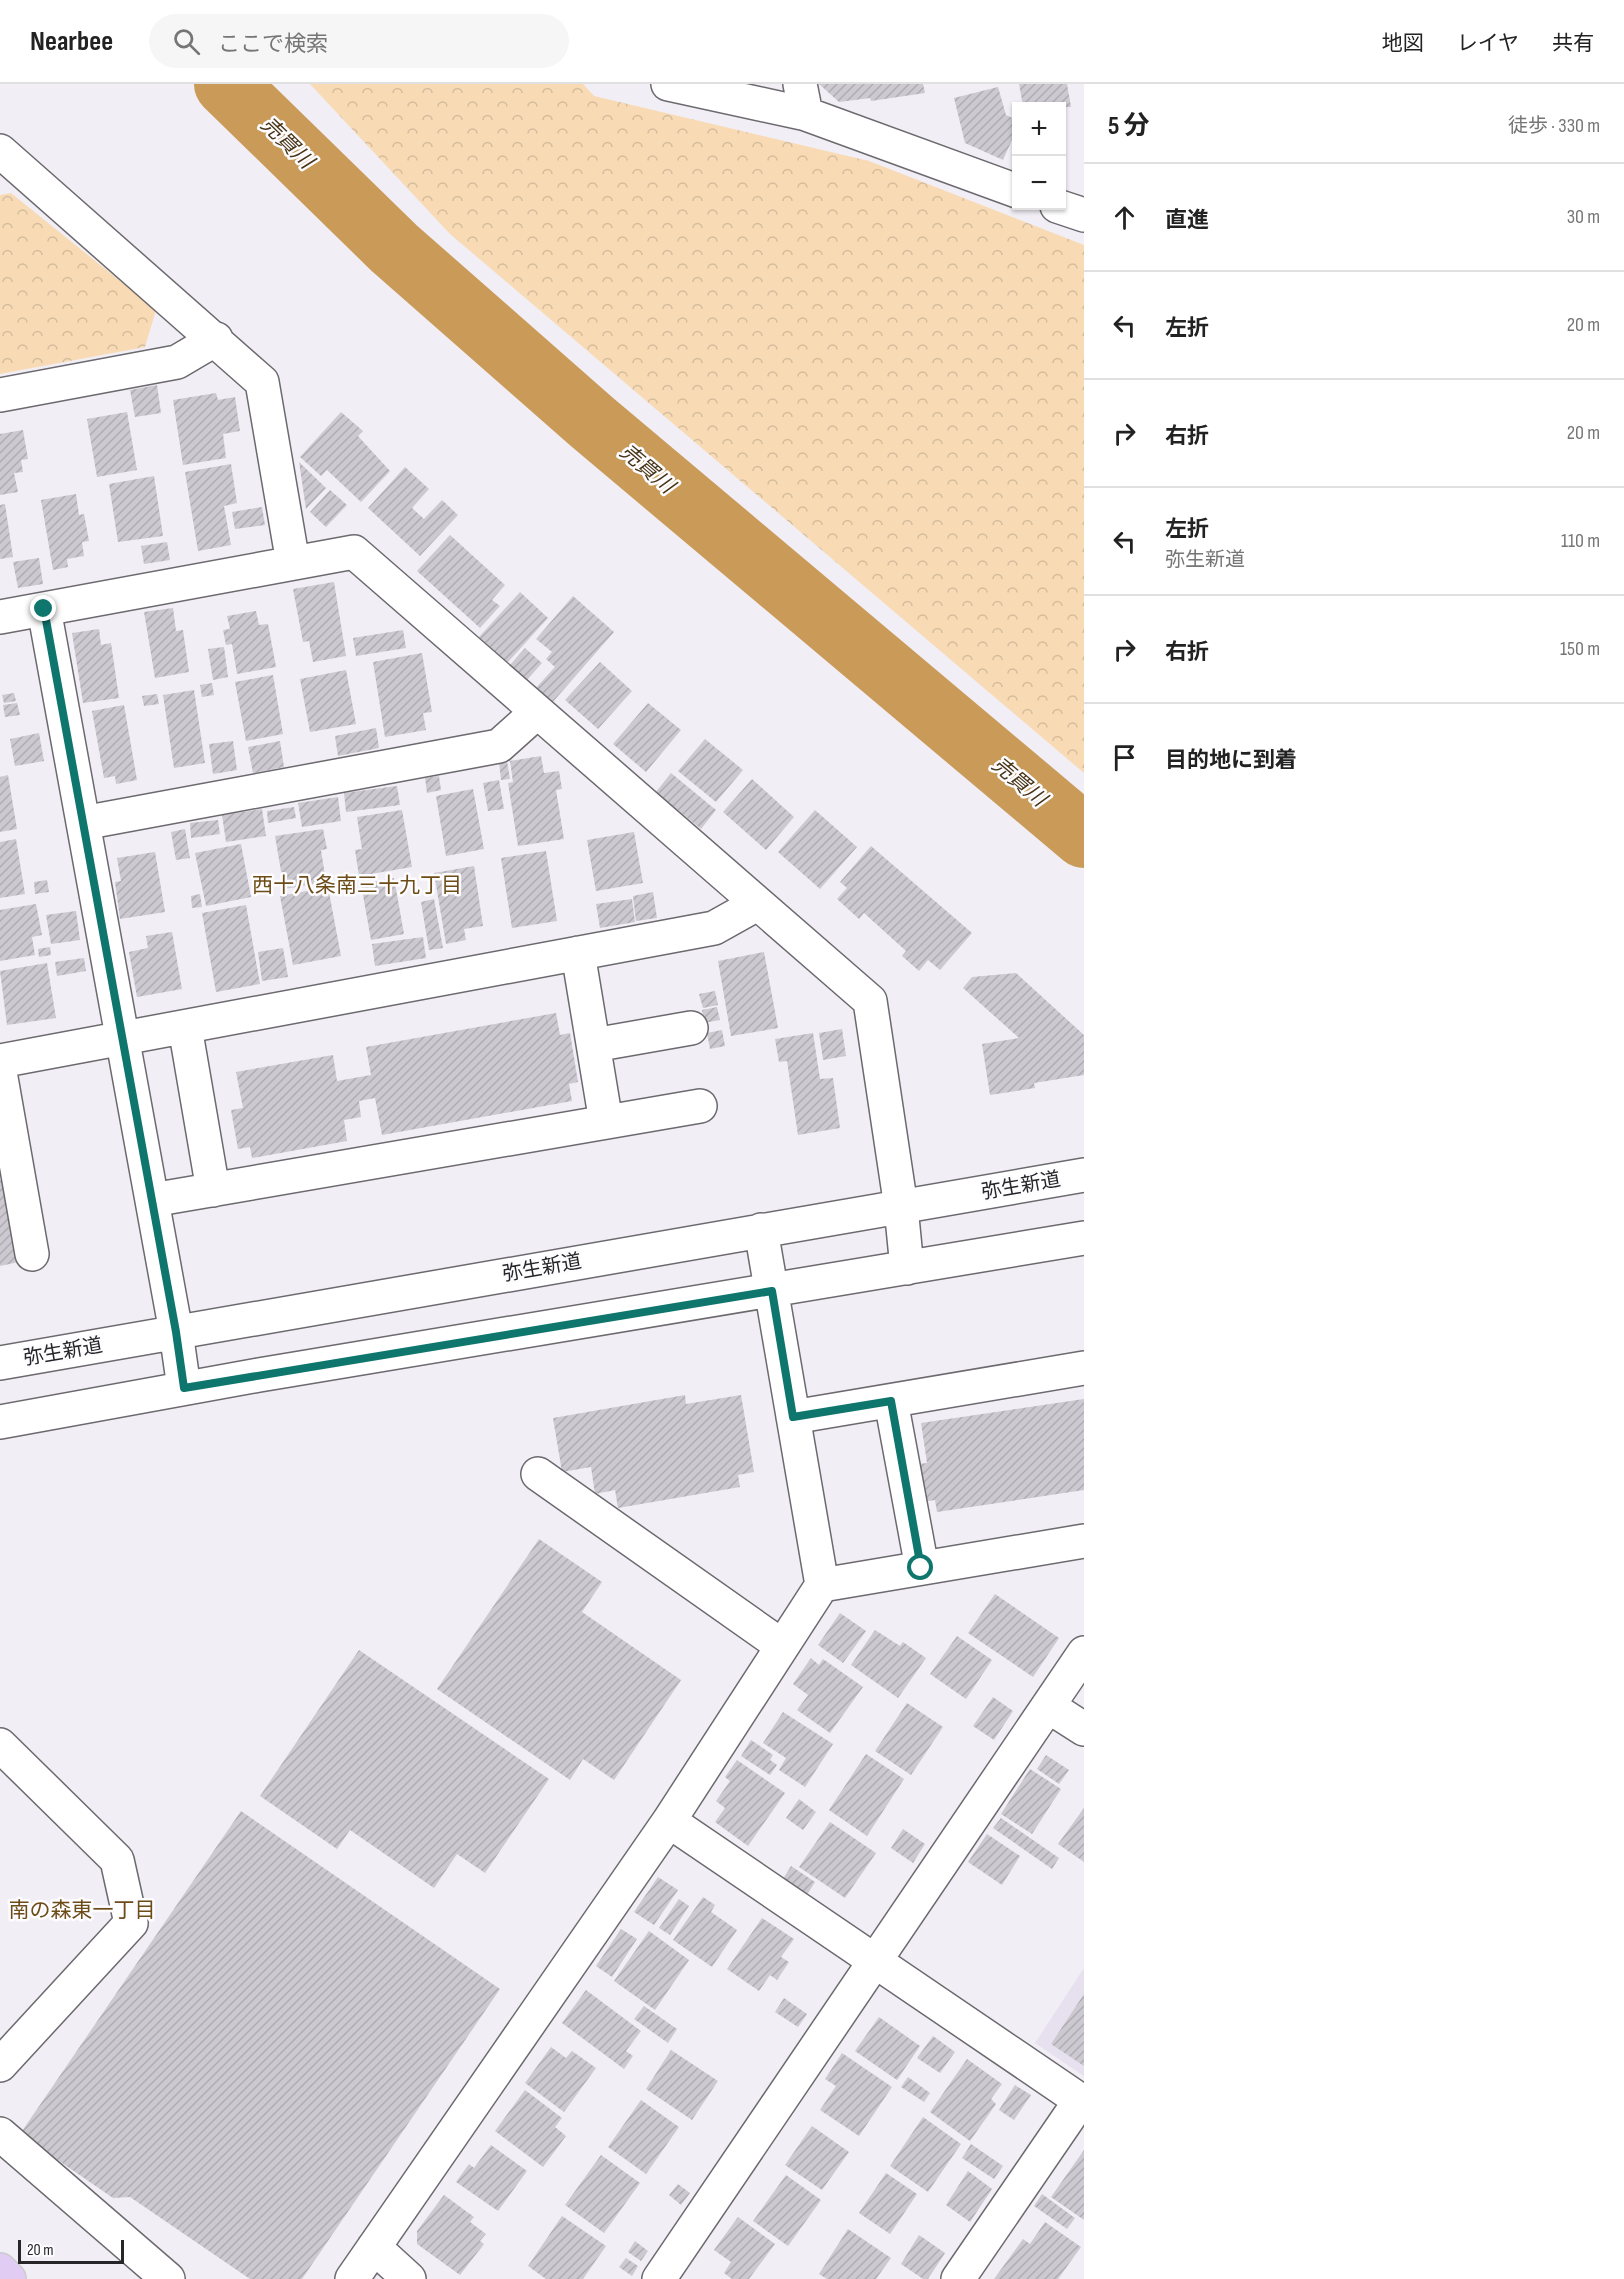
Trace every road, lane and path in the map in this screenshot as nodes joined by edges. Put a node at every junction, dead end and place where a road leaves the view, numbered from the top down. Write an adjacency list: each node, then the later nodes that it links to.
1 (668, 84): 2 (street)
2 (803, 99): 4 (street)
3 (5, 161): 7 (street)
4 (1012, 189)
5 (1066, 209): 6 (street)
6 (1084, 215)
7 (216, 339): 8 (street); 9 (street)
8 (0, 395)
9 (293, 563): 10 (street); 12 (street)
10 (44, 609): 11 (street); 13 (street)
11 (0, 617)
12 (537, 712): 13 (street); 14 (street)
13 (83, 823): 18 (street)
14 (757, 904): 15 (street); 27 (street)
15 (578, 953): 16 (street); 19 (street)
16 (185, 1027): 18 (street); 25 (street)
17 (691, 1028): 19 (street)
18 (123, 1039): 20 (street); 26 (street)
19 (594, 1045): 23 (street)
20 (0, 1061)
21 (0, 1072): 30 (street)
22 (700, 1106): 23 (street)
23 (606, 1122): 25 (street)
24 (1084, 1175): 27 (street, 弥生新道)
25 (213, 1190): 26 (street)
26 (152, 1200): 33 (street)
27 (901, 1207): 28 (street, 弥生新道); 31 (street)
28 (761, 1230): 32 (street); 33 (street, 弥生新道)
29 (1084, 1238): 31 (street)
30 (32, 1254)
31 (907, 1268): 32 (street)
32 (772, 1291): 36 (street); 38 (street)
33 (176, 1332): 34 (street, 弥生新道); 36 (street)
34 (0, 1363)
35 (1084, 1368): 37 (street)
36 (184, 1388): 39 (street)
37 (891, 1401): 38 (street); 42 (street)
38 (793, 1417): 43 (street)
39 (0, 1422)
40 (538, 1474): 44 (street)
41 (1084, 1541): 42 (street)
42 (921, 1568): 43 (street)
43 (822, 1585): 44 (street)
44 (782, 1646): 49 (street)
45 (1084, 1653): 46 (street)
46 (1048, 1706): 47 (street); 50 (street)
47 (1084, 1729)
48 (0, 1745): 51 (street)
49 (669, 1821): 50 (street); 54 (street)
50 (876, 1963): 52 (street); 58 (street)
51 (0, 2065)
52 (1082, 2102): 59 (street)
53 (0, 2134): 55 (street)
54 (374, 2247): 56 (street); 57 (street)
55 (168, 2279)
56 (352, 2279)
57 (409, 2279)
58 (659, 2279)
59 (958, 2279)

